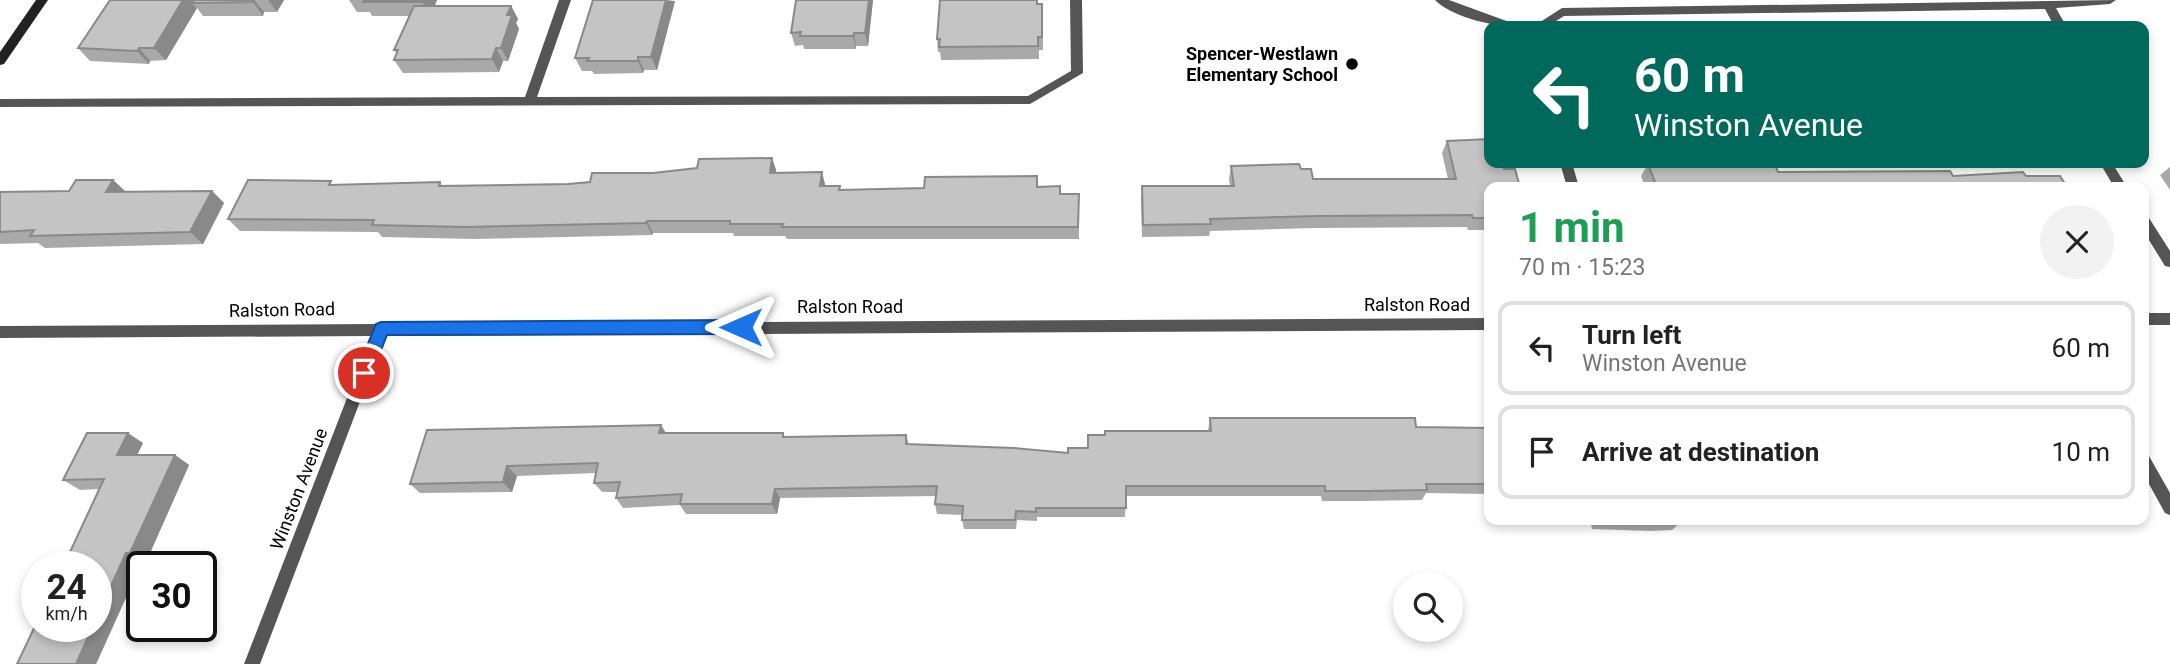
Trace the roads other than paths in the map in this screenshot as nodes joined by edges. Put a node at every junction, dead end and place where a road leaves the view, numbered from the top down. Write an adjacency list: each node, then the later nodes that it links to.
1 (42, 0): 10 (street)
2 (565, 0): 11 (street)
3 (1076, 0): 11 (street)
4 (1441, 0): 7 (street)
5 (2110, 0): 6 (street)
6 (2048, 5): 8 (street); 9 (street)
7 (1492, 21)
8 (1548, 21)
9 (2057, 21)
10 (0, 61)
11 (530, 102): 12 (street)
12 (0, 103)
13 (2149, 230): 14 (street)
14 (2170, 262)
15 (2149, 319): 16 (street)
16 (2170, 319)
17 (1484, 324): 18 (street, Ralston Road)
18 (381, 328): 19 (street, Ralston Road); 22 (street, Winston Avenue)
19 (0, 332)
20 (2149, 470): 21 (street)
21 (2170, 508)
22 (252, 664)

